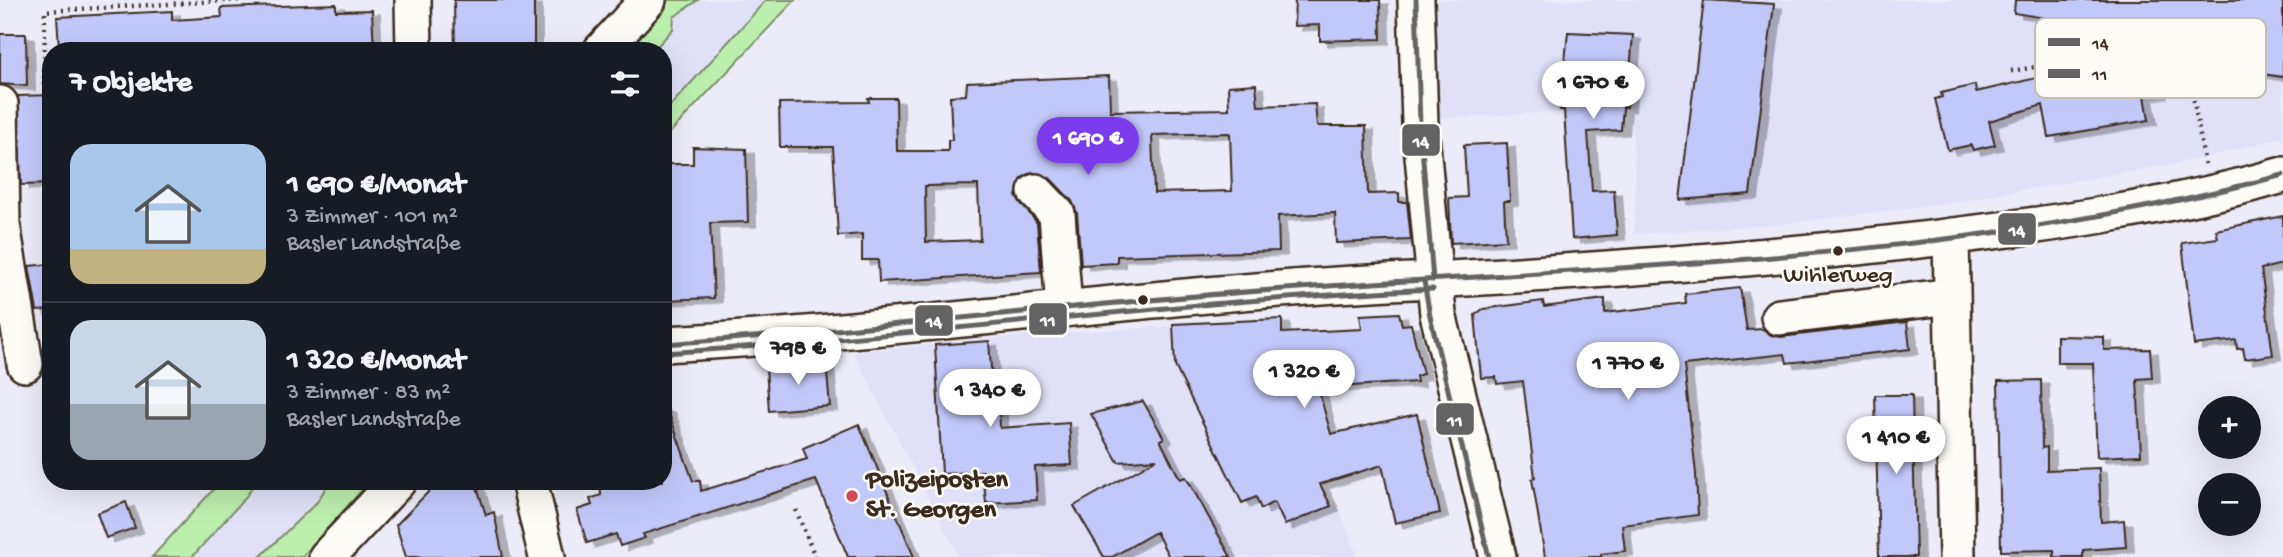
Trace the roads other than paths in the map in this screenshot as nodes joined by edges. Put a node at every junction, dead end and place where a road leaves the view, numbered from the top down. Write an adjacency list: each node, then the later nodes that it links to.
1 (412, 0): 4 (street)
2 (648, 0): 5 (street)
3 (1416, 0): 10 (street)
4 (414, 42)
5 (609, 42)
6 (0, 104): 15 (street)
7 (2283, 175): 9 (street)
8 (1036, 192): 12 (street)
9 (1951, 236): 10 (street); 11 (street)
10 (1433, 281): 12 (street); 20 (street)
11 (1952, 296): 13 (street); 21 (street)
12 (1064, 309): 14 (street)
13 (1779, 317)
14 (672, 343)
15 (25, 365)
16 (390, 490): 18 (street)
17 (531, 490): 19 (street)
18 (327, 557)
19 (547, 557)
20 (1498, 557)
21 (1957, 557)

